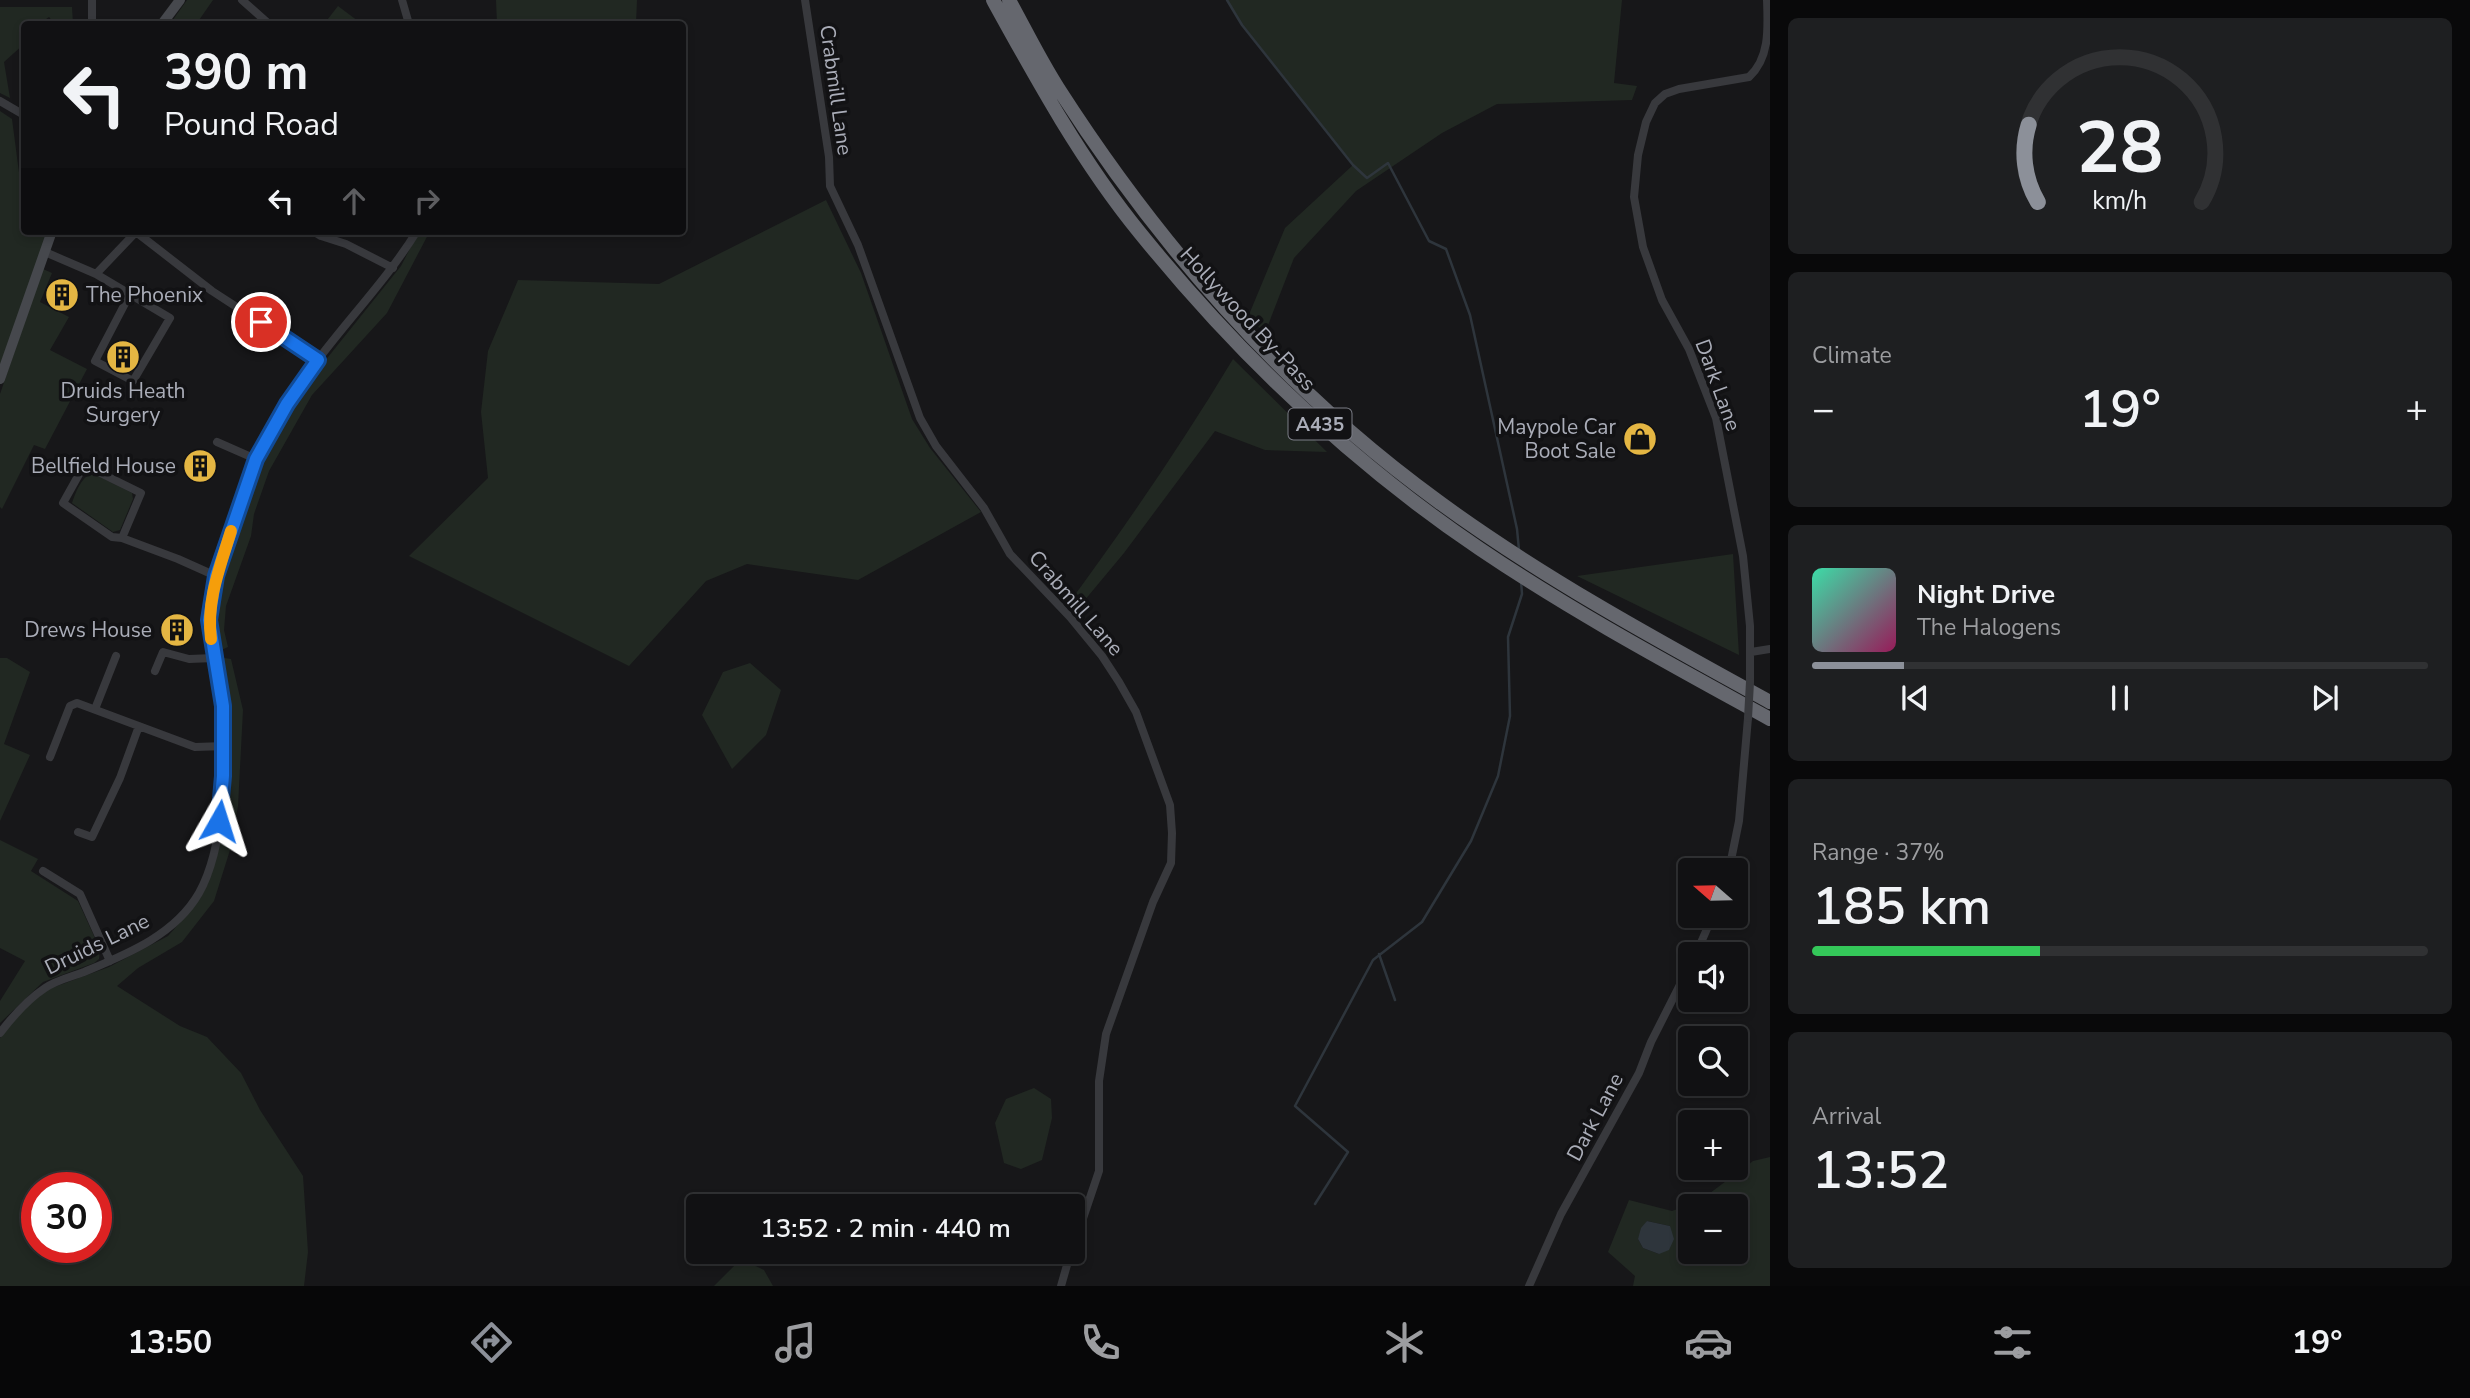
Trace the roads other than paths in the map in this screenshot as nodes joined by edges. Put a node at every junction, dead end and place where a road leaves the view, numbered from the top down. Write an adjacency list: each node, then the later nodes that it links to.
1 (92, 0): 9 (street)
2 (180, 0): 10 (street)
3 (242, 0): 11 (street)
4 (402, 0): 12 (street)
5 (805, 0): 47 (street, Crabmill Lane)
6 (992, 0): 37 (highway, Hollywood By-Pass / A435)
7 (1009, 0): 35 (highway, Hollywood By-Pass / A435)
8 (1767, 0): 31 (street, Dark Lane)
9 (92, 21)
10 (164, 21)
11 (266, 21)
12 (408, 21)
13 (0, 101): 14 (street)
14 (21, 113)
15 (51, 235): 20 (street)
16 (132, 235): 22 (street)
17 (141, 235): 24 (street)
18 (319, 235): 21 (street)
19 (414, 235): 21 (street, Druids Lane)
20 (45, 252): 22 (street); 25 (street)
21 (393, 268): 24 (street, Druids Lane)
22 (96, 274): 23 (street)
23 (130, 294): 23 (street)
24 (318, 360): 27 (street, Druids Lane)
25 (0, 379)
26 (217, 442): 27 (street)
27 (256, 459): 29 (street, Druids Lane)
28 (122, 538): 28 (street); 29 (street)
29 (216, 576): 33 (street, Druids Lane)
30 (1770, 649): 31 (street)
31 (1751, 653): 42 (street, Dark Lane, bridge)
32 (116, 656): 36 (street)
33 (214, 658): 34 (street); 39 (street, Druids Lane)
34 (155, 670)
35 (1770, 702)
36 (95, 709): 38 (street); 40 (street)
37 (1770, 719)
38 (139, 726): 39 (street); 41 (street)
39 (225, 746): 44 (street, Druids Lane)
40 (50, 757)
41 (78, 832)
42 (1731, 858)
43 (43, 871): 44 (street)
44 (110, 961): 46 (street, Druids Lane)
45 (1678, 989): 50 (street, Dark Lane)
46 (0, 1033)
47 (1085, 1214)
48 (1068, 1264): 49 (street, Crabmill Lane)
49 (1061, 1286)
50 (1529, 1286)

